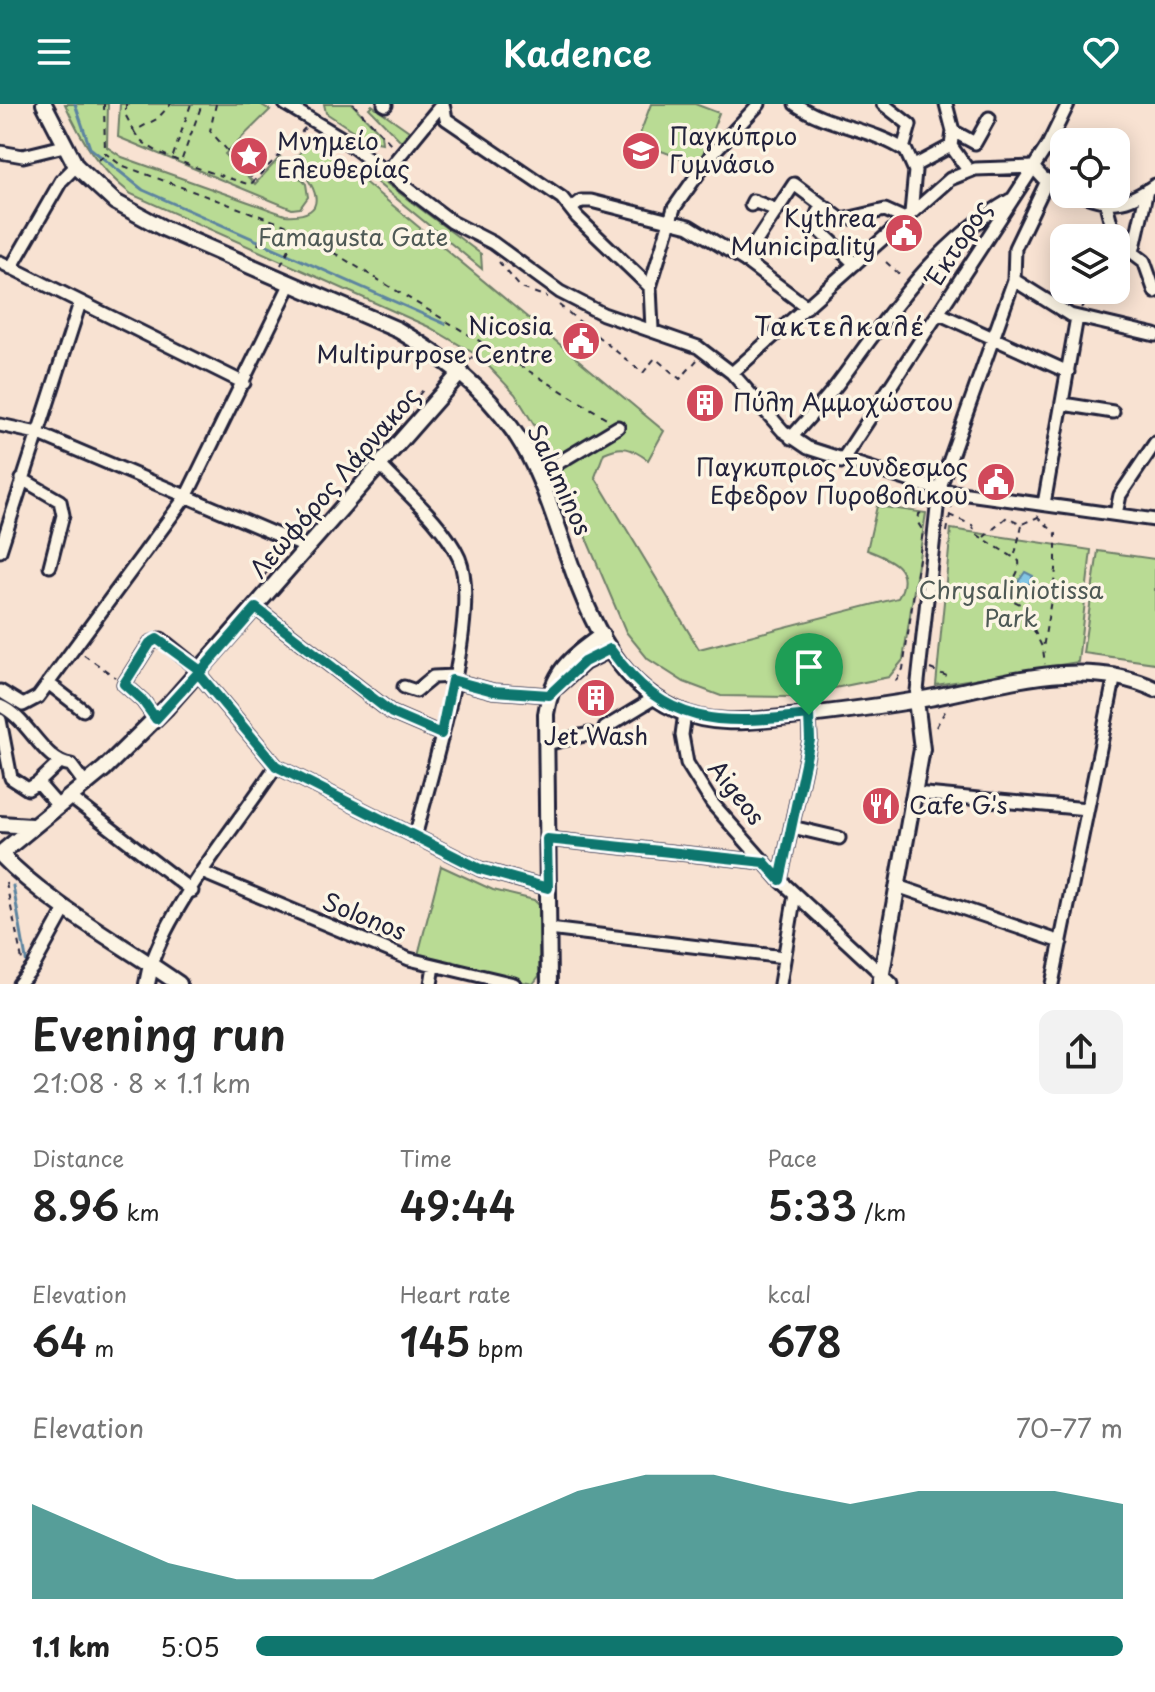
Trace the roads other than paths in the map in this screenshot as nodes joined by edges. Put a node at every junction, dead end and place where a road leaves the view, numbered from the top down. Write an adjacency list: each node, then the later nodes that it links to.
1 (44, 104): 12 (main road, Salaminos)
2 (285, 104): 9 (street)
3 (443, 104): 20 (street); 30 (street)
4 (759, 104): 33 (street)
5 (795, 104): 14 (street)
6 (883, 104): 14 (street)
7 (946, 104): 11 (street)
8 (1068, 104): 18 (street, Έκτορος)
9 (304, 108): 20 (street)
10 (991, 112): 11 (street)
11 (953, 131): 13 (street)
12 (64, 146): 15 (street); 16 (main road, Salaminos)
13 (951, 146): 17 (street); 19 (street)
14 (903, 149): 17 (street)
15 (0, 152)
16 (76, 166): 38 (street); 40 (main road, Salaminos)
17 (914, 166): 23 (street)
18 (1033, 167): 19 (street); 21 (street); 25 (street, Έκτορος)
19 (968, 170): 26 (street)
20 (387, 171): 47 (street)
21 (1047, 181): 22 (street); 39 (street)
22 (1050, 182)
23 (916, 185): 26 (street); 32 (street)
24 (1151, 188): 27 (street); 35 (street)
25 (1014, 198): 45 (street, Έκτορος); 59 (street)
26 (927, 199): 32 (street)
27 (1130, 200)
28 (751, 205): 31 (street)
29 (821, 205): 31 (street); 32 (street); 37 (street)
30 (571, 209): 33 (street); 41 (street)
31 (777, 210): 36 (street)
32 (908, 216): 37 (street)
33 (673, 221): 36 (street); 41 (street)
34 (1130, 250): 35 (street)
35 (1133, 252): 42 (street)
36 (744, 260): 44 (street)
37 (855, 264): 44 (street)
38 (3, 266): 43 (street)
39 (1014, 280): 46 (street); 49 (street)
40 (291, 283): 50 (main road, Salaminos); 53 (street)
41 (650, 287): 47 (street)
42 (1155, 292)
43 (80, 303): 53 (street); 58 (street)
44 (807, 307): 52 (street)
45 (940, 314): 49 (street); 62 (street, Έκτορος)
46 (1078, 315): 48 (street); 51 (street)
47 (652, 329): 52 (street)
48 (1155, 335)
49 (996, 340): 51 (street); 66 (street)
50 (461, 372): 63 (main road, Λεωφόρος Λάρνακος); 64 (main road, Salaminos)
51 (1068, 372): 54 (street)
52 (732, 373): 59 (street)
53 (244, 383): 67 (street)
54 (1063, 404): 55 (street); 68 (street)
55 (1113, 412)
56 (0, 425): 58 (street)
57 (618, 427): 64 (street)
58 (37, 433): 65 (street); 67 (street)
59 (791, 438): 62 (street)
60 (1155, 443): 61 (street)
61 (1150, 461): 69 (street)
62 (841, 462): 66 (street)
63 (380, 465): 71 (main road, Λεωφόρος Λάρνακος); 79 (street)
64 (538, 475): 75 (main road, Salaminos)
65 (22, 479): 72 (street); 73 (street)
66 (939, 490): 68 (street); 86 (street)
67 (187, 495): 71 (street); 80 (street)
68 (1040, 506): 69 (street)
69 (1116, 514): 70 (street)
70 (1155, 520)
71 (308, 548): 74 (main road, Λεωφόρος Λάρνακος)
72 (0, 551)
73 (50, 566)
74 (256, 608): 77 (main road, Λεωφόρος Λάρνακος); 94 (street)
75 (602, 635): 76 (main road, Salaminos); 84 (main road)
76 (610, 649): 84 (main road); 85 (main road, Salaminos)
77 (200, 672): 91 (main road, Λεωφόρος Λάρνακος); 91 (street); 98 (street)
78 (1115, 675): 82 (main road, Salaminos); 86 (main road, Salaminos); 103 (street)
79 (453, 678): 81 (street); 84 (street); 94 (street)
80 (48, 683): 83 (street); 88 (street)
81 (404, 687)
82 (1155, 689)
83 (0, 694)
84 (549, 695): 96 (main road)
85 (656, 697): 89 (main road, Salaminos); 93 (street)
86 (916, 700): 90 (main road, Salaminos); 101 (main road)
87 (0, 706): 97 (street)
88 (83, 710)
89 (685, 713): 90 (main road, Salaminos); 111 (street, Aigeos)
90 (809, 715): 106 (street)
91 (156, 719): 100 (main road, Λεωφόρος Λάρνακος)
92 (0, 720): 99 (street)
93 (605, 728)
94 (441, 734): 107 (street)
95 (589, 734): 96 (street)
96 (546, 744): 109 (main road)
97 (59, 763): 99 (street); 100 (street)
98 (276, 766): 107 (street); 112 (street)
99 (38, 783): 102 (street)
100 (85, 784): 102 (main road, Λεωφόρος Λάρνακος)
101 (915, 793): 103 (street); 114 (main road)
102 (64, 801): 105 (main road, Λεωφόρος Λάρνακος); 116 (street)
103 (1087, 809): 120 (street)
104 (0, 824): 105 (main road)
105 (31, 826): 110 (main road, Λεωφόρος Λάρνακος)
106 (792, 827): 108 (street); 113 (street)
107 (415, 837): 115 (street)
108 (839, 838)
109 (547, 839): 111 (street); 115 (main road)
110 (0, 854): 118 (main road)
111 (764, 862): 113 (street, Aigeos)
112 (204, 873): 116 (street); 123 (street, Solonos)
113 (780, 880): 117 (street, Aigeos)
114 (897, 886): 120 (street); 125 (main road)
115 (548, 888): 119 (main road)
116 (192, 891): 122 (street)
117 (795, 894): 121 (street); 125 (street, Aigeos)
118 (64, 911): 122 (main road); 124 (street)
119 (549, 929): 121 (street); 130 (main road)
120 (1061, 942): 132 (street)
121 (784, 957): 131 (street)
122 (151, 965): 126 (main road); 127 (main road)
123 (434, 966): 128 (street); 129 (street, Solonos)
124 (22, 981)
125 (884, 982)
126 (147, 984)
127 (179, 984)
128 (431, 984)
129 (514, 984)
130 (549, 984)
131 (780, 984)
132 (1052, 984)

